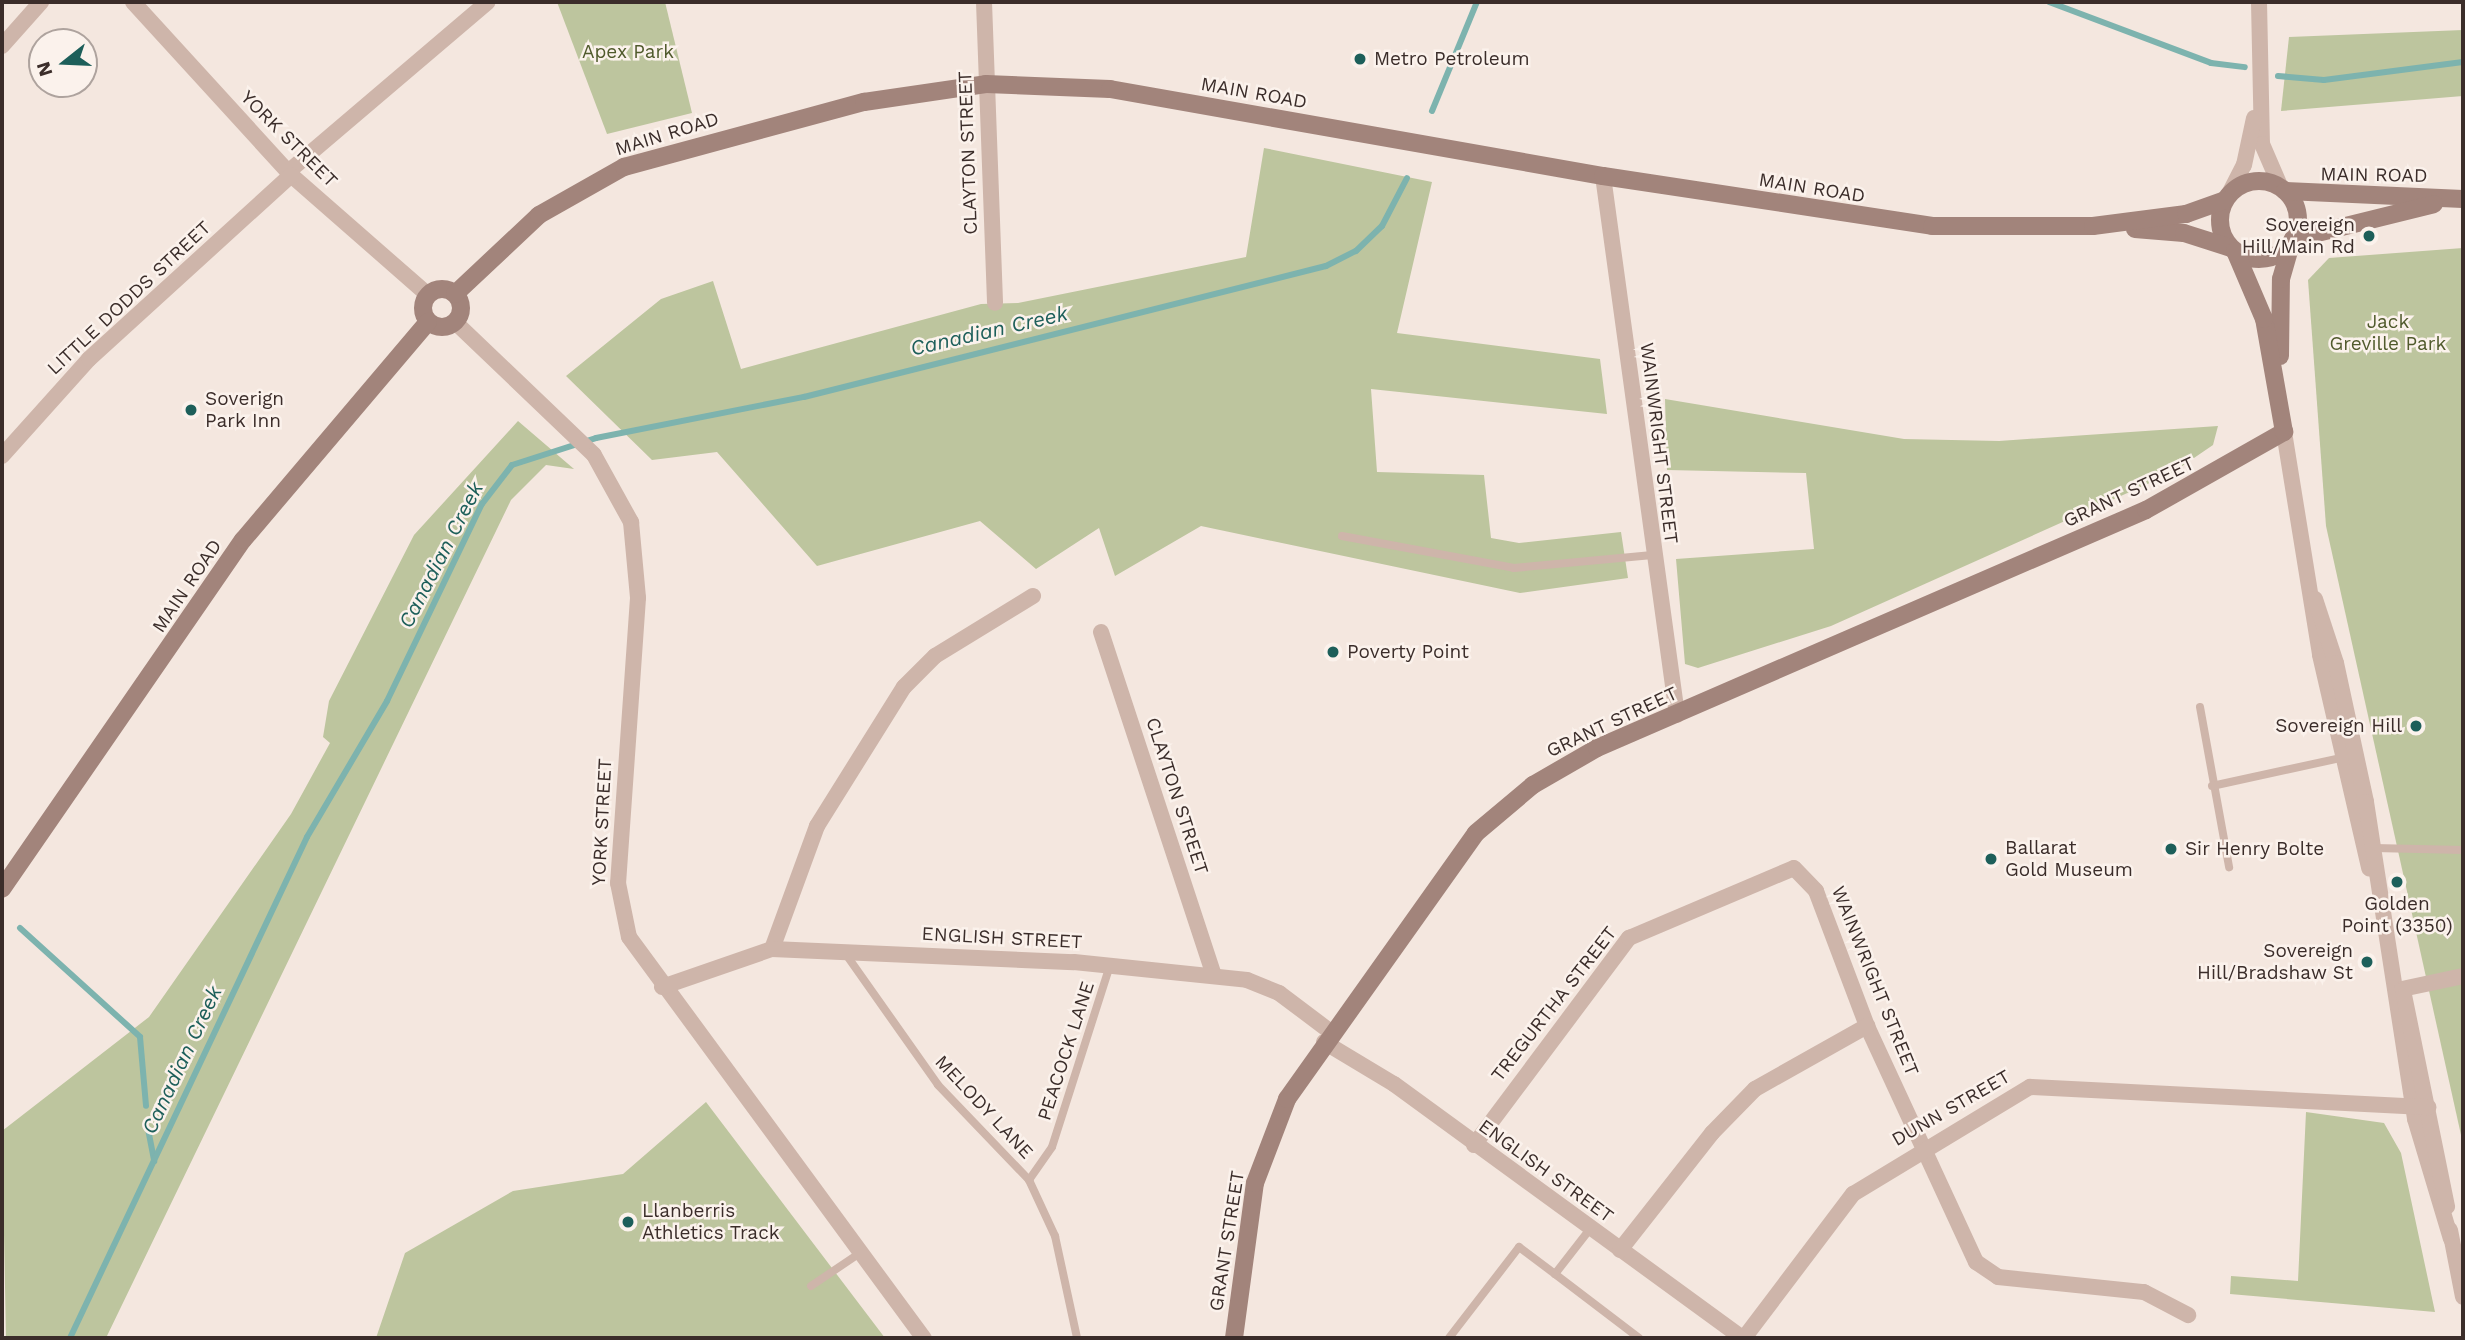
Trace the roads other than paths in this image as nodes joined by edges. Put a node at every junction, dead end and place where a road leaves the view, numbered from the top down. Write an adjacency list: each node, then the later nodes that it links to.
1 (41, 2): 6 (street)
2 (133, 2): 9 (street, YORK STREET)
3 (488, 2): 9 (street, LITTLE DODDS STREET)
4 (984, 2): 7 (street, CLAYTON STREET)
5 (2259, 2): 8 (street)
6 (2, 46)
7 (986, 84): 10 (main road, MAIN ROAD); 17 (main road, MAIN ROAD); 19 (street, CLAYTON STREET)
8 (2258, 94): 11 (street); 12 (street)
9 (290, 174): 18 (street, YORK STREET); 23 (street, LITTLE DODDS STREET)
10 (1603, 176): 14 (main road, MAIN ROAD); 25 (street, WAINWRIGHT STREET)
11 (2283, 190): 12 (main road); 13 (main road, MAIN ROAD); 15 (main road)
12 (2227, 198): 14 (main road, MAIN ROAD); 16 (main road)
13 (2463, 199): 15 (main road, MAIN ROAD)
14 (2093, 226): 16 (main road, MAIN ROAD)
15 (2292, 241): 16 (main road); 22 (main road)
16 (2233, 249): 22 (main road)
17 (455, 294): 18 (main road); 21 (main road)
18 (428, 295): 20 (main road)
19 (995, 303)
20 (428, 322): 21 (main road); 36 (main road, MAIN ROAD)
21 (455, 322): 44 (street, YORK STREET)
22 (2284, 426): 29 (main road, GRANT STREET); 30 (street)
23 (2, 456)
24 (1342, 536): 25 (lane)
25 (1652, 555): 29 (street, WAINWRIGHT STREET)
26 (1033, 596): 38 (street)
27 (1101, 632): 42 (street, CLAYTON STREET)
28 (2200, 707): 31 (lane)
29 (1677, 715): 47 (main road, GRANT STREET)
30 (2348, 756): 31 (lane); 32 (street); 37 (street)
31 (2212, 786): 34 (lane)
32 (2374, 848): 33 (lane); 37 (street)
33 (2463, 850)
34 (2229, 867)
35 (1802, 871): 46 (street, WAINWRIGHT STREET); 49 (street, TREGURTHA STREET)
36 (2, 889)
37 (2379, 901): 39 (street)
38 (772, 948): 40 (street, ENGLISH STREET); 44 (street, ENGLISH STREET)
39 (2390, 951): 45 (street); 48 (street)
40 (845, 953): 41 (street, ENGLISH STREET); 51 (lane, MELODY LANE)
41 (1110, 965): 42 (street, ENGLISH STREET); 51 (lane, PEACOCK LANE)
42 (1213, 973): 47 (street, ENGLISH STREET)
43 (2463, 976): 45 (street)
44 (662, 987): 54 (street, YORK STREET)
45 (2402, 989): 48 (street)
46 (1867, 1026): 50 (street, WAINWRIGHT STREET); 53 (street)
47 (1328, 1037): 49 (street, ENGLISH STREET); 61 (main road, GRANT STREET)
48 (2420, 1107): 50 (street, DUNN STREET); 57 (street)
49 (1474, 1145): 52 (street, ENGLISH STREET)
50 (1925, 1147): 58 (street, WAINWRIGHT STREET); 64 (street, DUNN STREET)
51 (1029, 1180): 60 (lane, MELODY LANE)
52 (1591, 1228): 53 (street, ENGLISH STREET); 55 (lane)
53 (1620, 1250): 64 (street, ENGLISH STREET)
54 (860, 1252): 56 (lane); 59 (street, YORK STREET)
55 (1555, 1274): 62 (lane); 63 (lane)
56 (811, 1286)
57 (2463, 1297)
58 (2188, 1315)
59 (924, 1338)
60 (1077, 1338)
61 (1234, 1338)
62 (1449, 1338)
63 (1639, 1338)
64 (1743, 1338)

